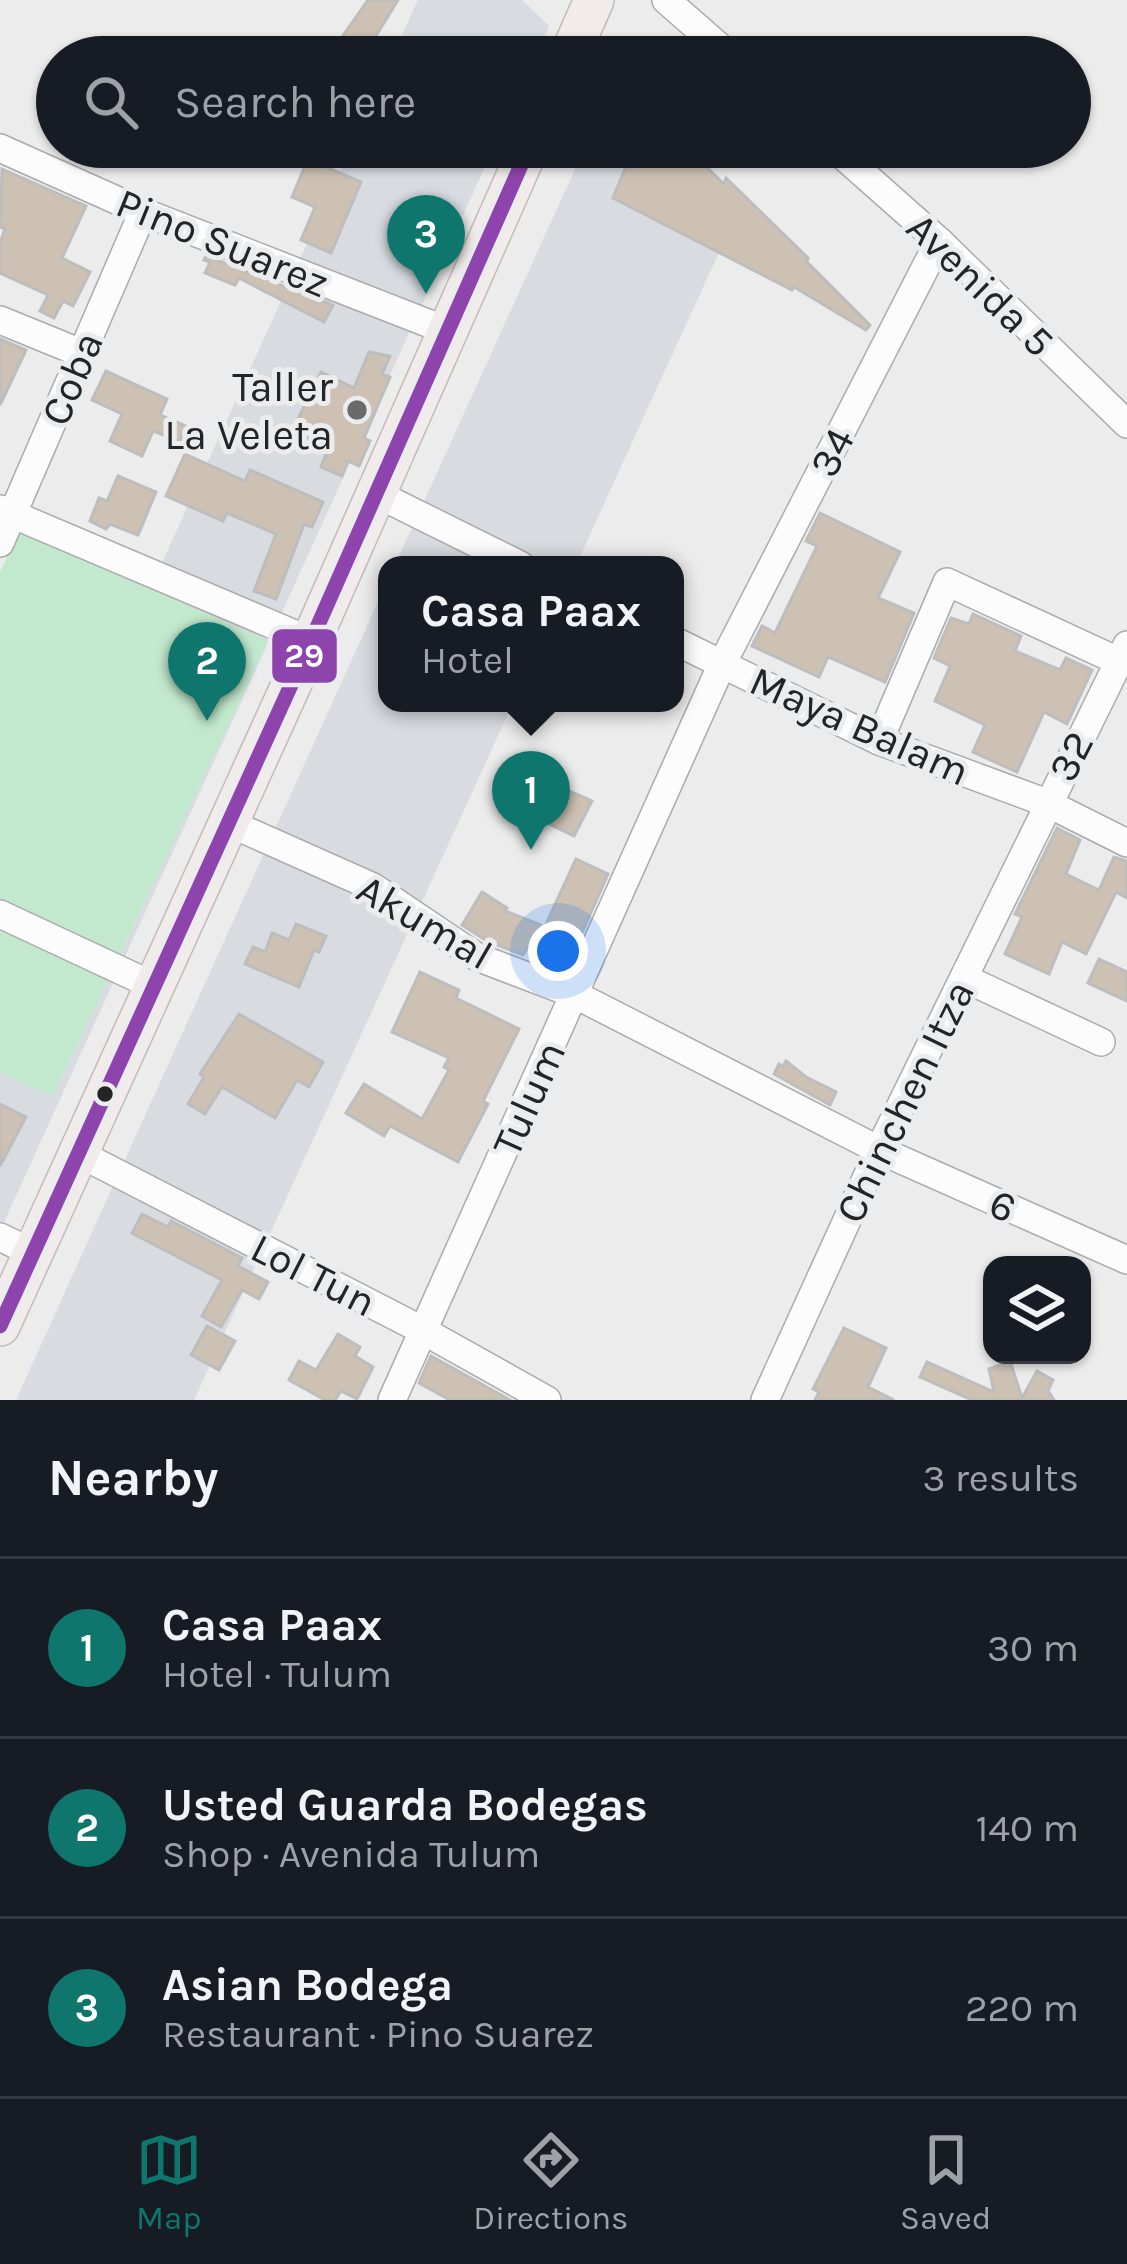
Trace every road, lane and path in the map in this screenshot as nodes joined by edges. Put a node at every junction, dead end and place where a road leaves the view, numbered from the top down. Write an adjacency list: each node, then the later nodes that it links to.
1 (666, 0): 4 (street)
2 (582, 6): 3 (highway)
3 (574, 36)
4 (707, 36)
5 (0, 148): 6 (street, Pino Suarez)
6 (36, 164)
7 (44, 168): 10 (street, Pino Suarez)
8 (520, 168): 13 (highway)
9 (857, 168): 11 (street, Avenida 5)
10 (142, 212): 13 (street, Pino Suarez); 14 (street, Coba)
11 (939, 241): 15 (street, Avenida 5); 23 (street, 34)
12 (0, 320): 14 (street)
13 (448, 331): 16 (highway)
14 (82, 353): 17 (street, Coba)
15 (1127, 424)
16 (375, 493): 19 (street); 20 (highway)
17 (7, 512): 18 (street, Coba); 20 (street)
18 (0, 543)
19 (502, 556)
20 (311, 641): 26 (highway)
21 (684, 645): 23 (street, Maya Balam)
22 (1123, 653): 24 (street); 25 (street, 32)
23 (722, 664): 24 (street, Maya Balam); 31 (street, Tulum)
24 (879, 741): 25 (street, Maya Balam)
25 (1047, 803): 27 (street, Maya Balam); 29 (street, Chinchen Itza)
26 (227, 822): 30 (highway); 31 (street, Akumal)
27 (1127, 843)
28 (0, 914): 30 (street)
29 (964, 977): 32 (street); 33 (street, Chinchen Itza)
30 (152, 985): 34 (highway)
31 (574, 994): 33 (street, Akumal); 38 (street, Tulum)
32 (1101, 1042)
33 (879, 1150): 36 (street, 6); 41 (street, Chinchen Itza)
34 (78, 1153): 35 (highway); 38 (street, Lol Tun)
35 (16, 1245): 37 (highway)
36 (1127, 1260)
37 (0, 1326)
38 (422, 1330): 39 (street, Tulum); 40 (street, Lol Tun)
39 (392, 1400)
40 (547, 1400)
41 (765, 1400)

